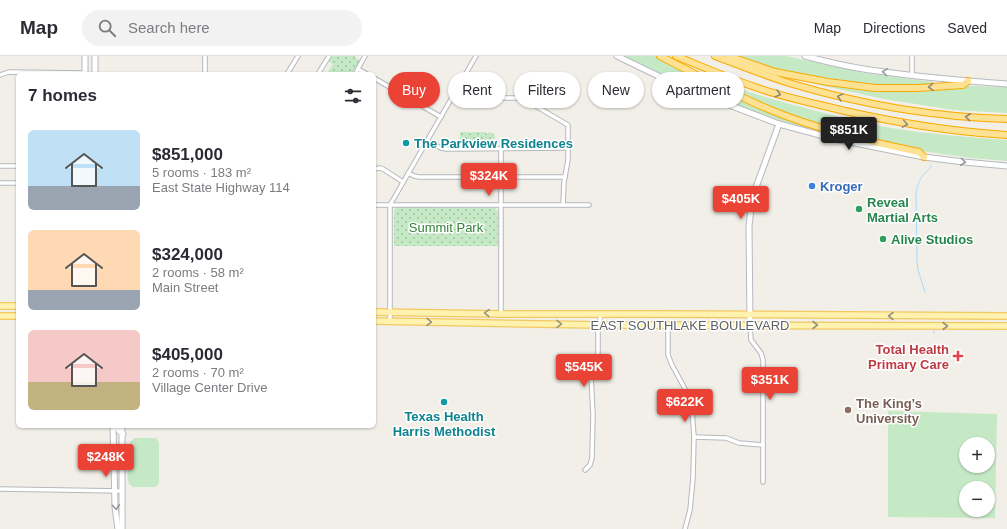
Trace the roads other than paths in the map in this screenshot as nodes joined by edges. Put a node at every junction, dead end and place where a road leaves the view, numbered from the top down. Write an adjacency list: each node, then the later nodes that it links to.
1 (85, 56): 18 (main road)
2 (95, 56): 19 (main road)
3 (205, 56): 20 (street)
4 (298, 56): 21 (street)
5 (329, 56): 22 (street)
6 (365, 56): 16 (street)
7 (476, 56): 25 (street)
8 (617, 56): 35 (main road)
9 (660, 56): 40 (highway)
10 (676, 56): 36 (highway, one-way to 36)
11 (714, 56): 34 (highway, one-way to 11)
12 (728, 56): 29 (highway, one-way to 12)
13 (805, 56): 15 (main road)
14 (912, 56): 27 (street)
15 (821, 58): 27 (main road, one-way to 15)
16 (358, 68): 23 (street); 24 (street)
17 (16, 72): 26 (street)
18 (85, 72)
19 (95, 72)
20 (205, 72)
21 (288, 72)
22 (319, 72)
23 (356, 72)
24 (364, 72)
25 (467, 72)
26 (0, 75)
27 (912, 76): 29 (main road)
28 (376, 79): 33 (street)
29 (968, 81): 30 (main road)
30 (1007, 84)
31 (506, 98): 39 (street)
32 (448, 105): 33 (street)
33 (441, 117): 37 (street)
34 (1007, 120)
35 (779, 124): 40 (main road); 62 (main road)
36 (1007, 136)
37 (427, 141): 38 (street); 45 (street)
38 (501, 148): 39 (street); 46 (street)
39 (568, 148): 47 (street)
40 (924, 157): 43 (main road, one-way to 43)
41 (0, 166): 42 (street)
42 (16, 166)
43 (1007, 166)
44 (376, 169): 48 (street)
45 (408, 173): 46 (street); 48 (street)
46 (501, 177): 47 (street); 53 (street)
47 (565, 177): 54 (street)
48 (403, 182): 52 (street)
49 (0, 183): 50 (street)
50 (16, 183)
51 (376, 205): 52 (street)
52 (390, 205): 53 (street); 59 (street)
53 (501, 205): 54 (street); 60 (street)
54 (563, 205): 55 (street)
55 (589, 205)
56 (0, 306): 57 (main road)
57 (16, 306)
58 (376, 312): 59 (main road, EAST SOUTHLAKE BOULEVARD)
59 (390, 312): 60 (main road, EAST SOUTHLAKE BOULEVARD, one-way to 59); 68 (street)
60 (501, 314): 61 (main road, EAST SOUTHLAKE BOULEVARD)
61 (602, 314): 62 (main road, EAST SOUTHLAKE BOULEVARD); 70 (street)
62 (750, 314): 65 (main road, EAST SOUTHLAKE BOULEVARD, one-way to 62); 71 (main road)
63 (0, 316): 64 (main road)
64 (16, 316)
65 (1000, 316): 66 (main road, EAST SOUTHLAKE BOULEVARD); 72 (main road)
66 (1007, 316)
67 (376, 322): 68 (main road, EAST SOUTHLAKE BOULEVARD)
68 (390, 322): 70 (main road, EAST SOUTHLAKE BOULEVARD, one-way to 70)
69 (668, 324): 70 (main road, EAST SOUTHLAKE BOULEVARD); 71 (main road, EAST SOUTHLAKE BOULEVARD); 79 (street)
70 (599, 325): 82 (street)
71 (750, 325): 72 (main road, EAST SOUTHLAKE BOULEVARD, one-way to 72); 80 (street)
72 (1000, 326): 73 (main road, EAST SOUTHLAKE BOULEVARD)
73 (1007, 326)
74 (112, 428): 77 (main road)
75 (117, 428): 78 (main road)
76 (122, 428): 78 (main road)
77 (113, 432): 81 (main road); 85 (main road)
78 (123, 434): 81 (main road)
79 (694, 437): 80 (street); 89 (street)
80 (764, 445): 83 (street)
81 (122, 458): 86 (main road)
82 (584, 470)
83 (763, 482)
84 (0, 489): 85 (street)
85 (115, 491): 86 (street); 87 (main road, one-way to 87)
86 (122, 491): 88 (main road)
87 (118, 529)
88 (122, 529)
89 (685, 529)

